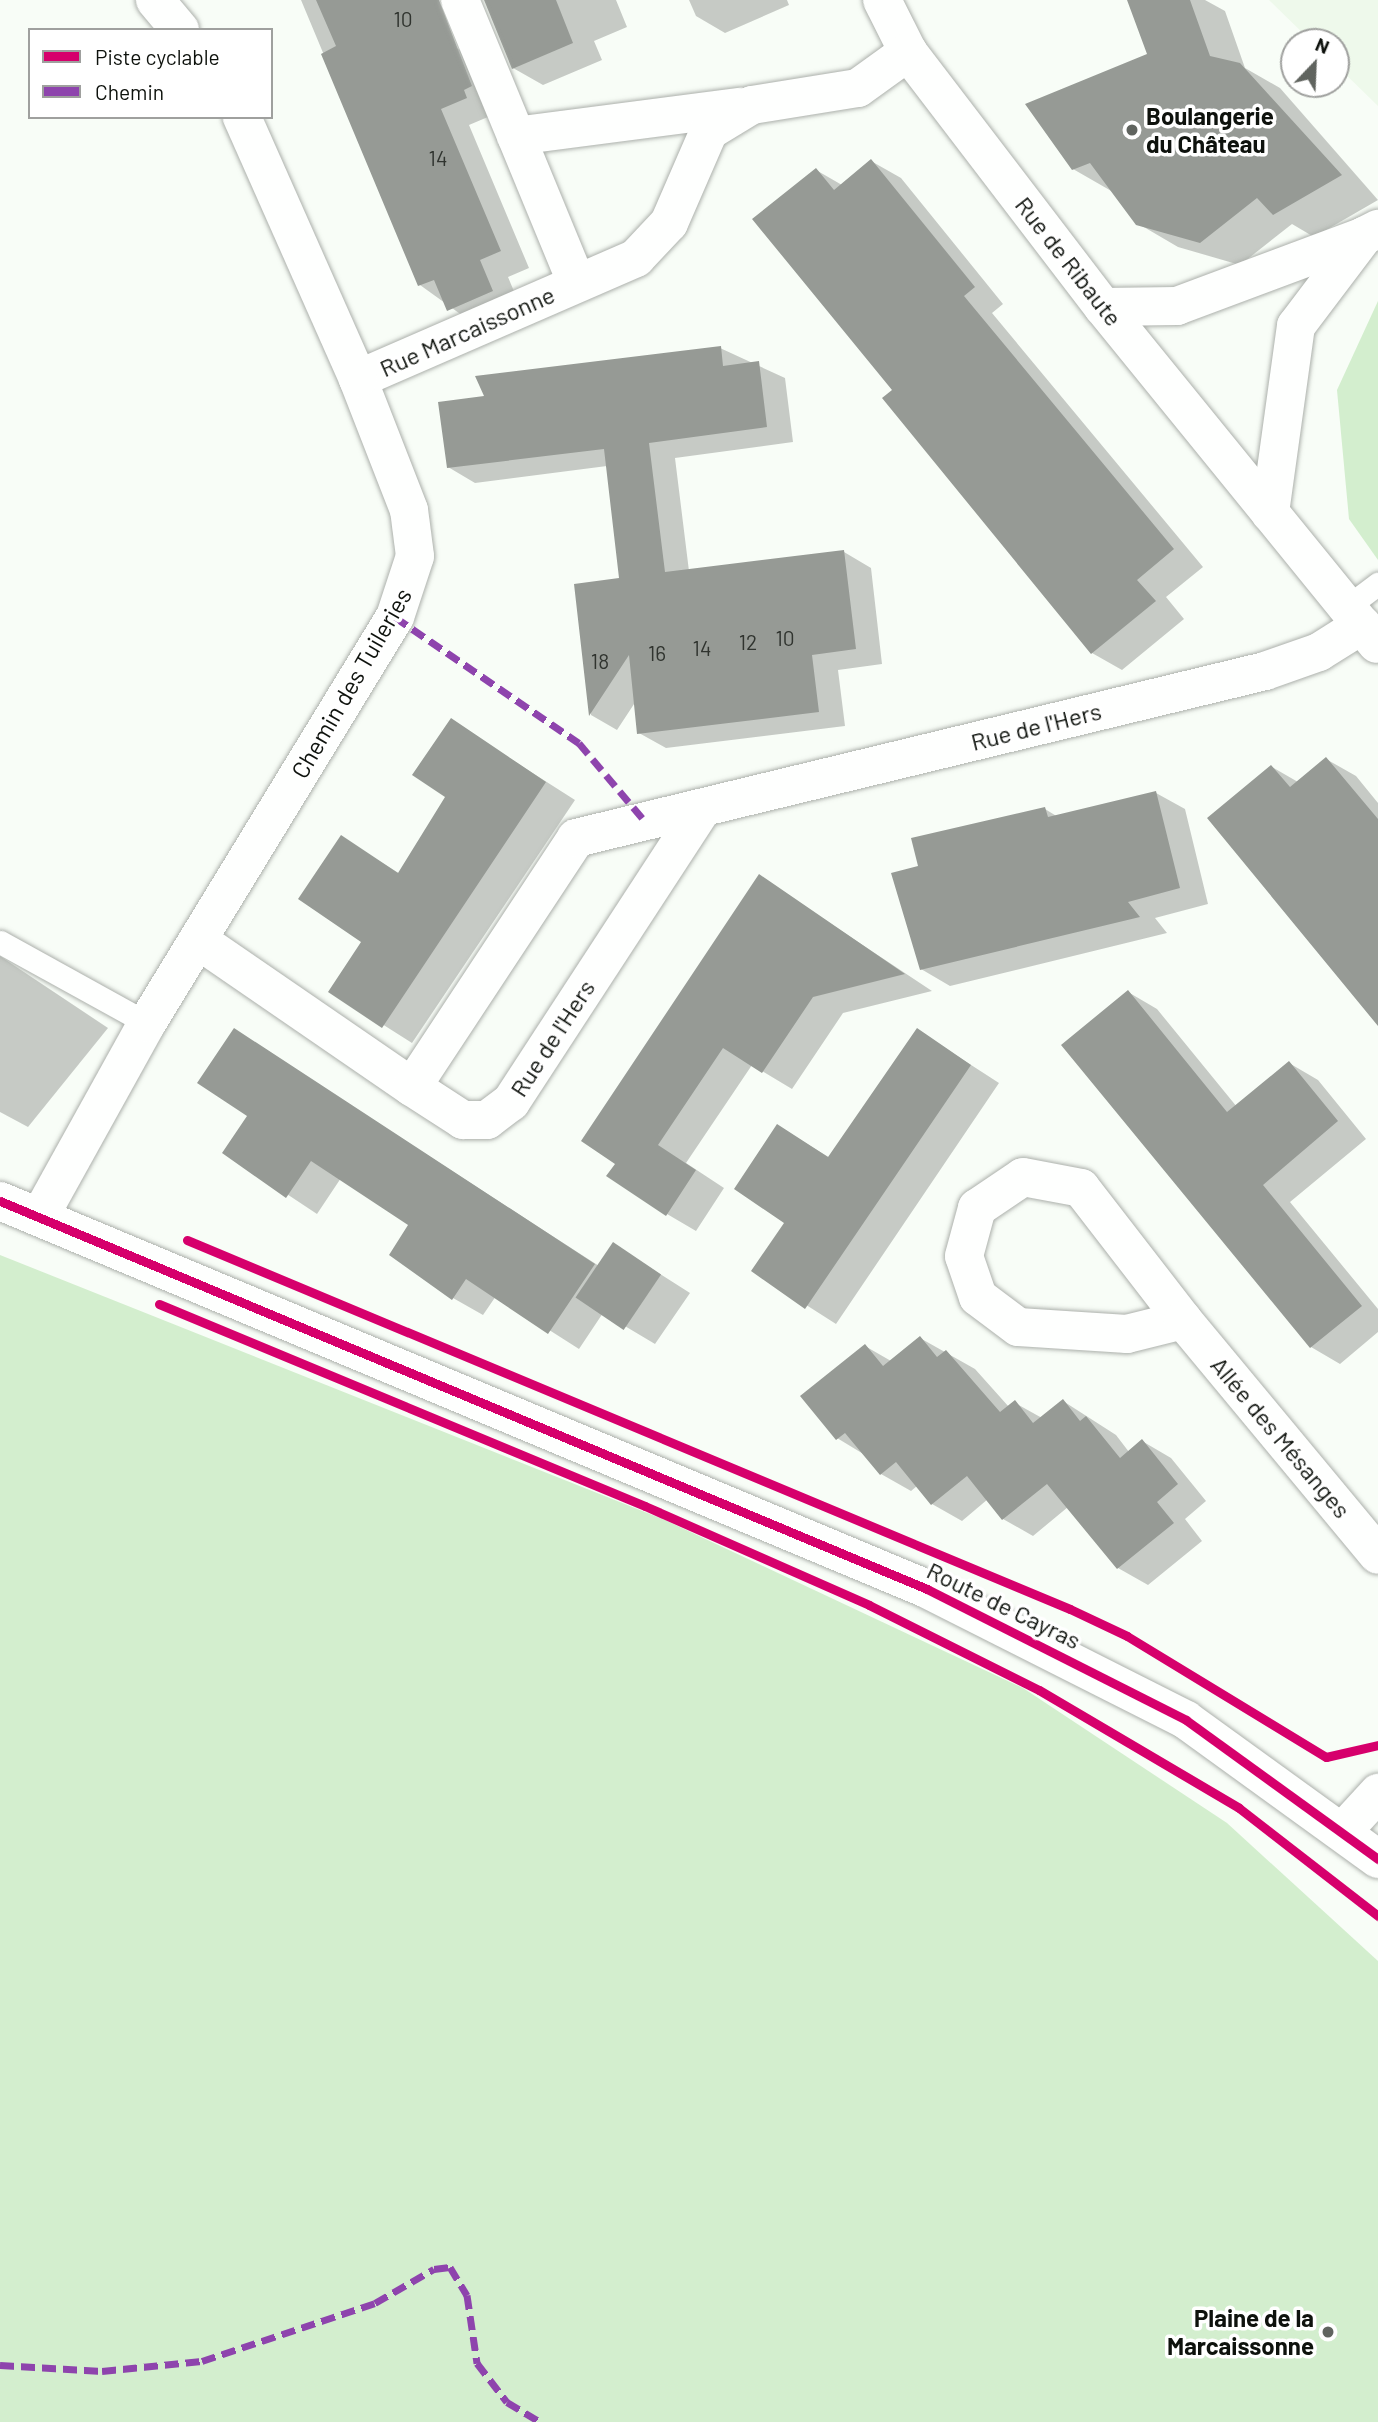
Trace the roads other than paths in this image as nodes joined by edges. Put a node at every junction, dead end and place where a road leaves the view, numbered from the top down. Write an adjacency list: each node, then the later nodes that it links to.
1 (155, 0): 4 (street)
2 (460, 0): 8 (street, Rue Marcaissonne)
3 (882, 0): 5 (street, Rue de Ribaute)
4 (178, 28)
5 (908, 52): 6 (street, Rue Marcaissonne); 11 (street, Rue de Ribaute)
6 (752, 105): 8 (street, Rue Marcaissonne); 10 (street, Rue Marcaissonne)
7 (243, 119): 12 (street, Chemin des Tuileries)
8 (516, 136): 10 (street, Rue Marcaissonne)
9 (1371, 232): 11 (street); 13 (street)
10 (576, 282): 12 (street, Rue Marcaissonne)
11 (1103, 307): 13 (street, Rue de Ribaute)
12 (358, 379): 17 (street, Chemin des Tuileries)
13 (1270, 513): 15 (street, Rue de Ribaute)
14 (1378, 584): 15 (lane)
15 (1362, 625): 16 (street, Rue de l'Hers)
16 (703, 808): 20 (street, Rue de l'Hers); 20 (street, Rue de l'Hers)
17 (198, 940): 19 (street, Chemin des Tuileries); 20 (street, Rue de l'Hers)
18 (0, 942): 19 (lane)
19 (146, 1023): 22 (street, Chemin des Tuileries)
20 (412, 1087)
21 (0, 1201): 22 (street, Route de Cayras)
22 (40, 1216): 26 (street, Route de Cayras)
23 (1184, 1320): 23 (street, Allée des Mésanges); 24 (street, Allée des Mésanges)
24 (1378, 1555)
25 (1378, 1793): 26 (street)
26 (1343, 1831): 27 (street, Route de Cayras)
27 (1378, 1859)

